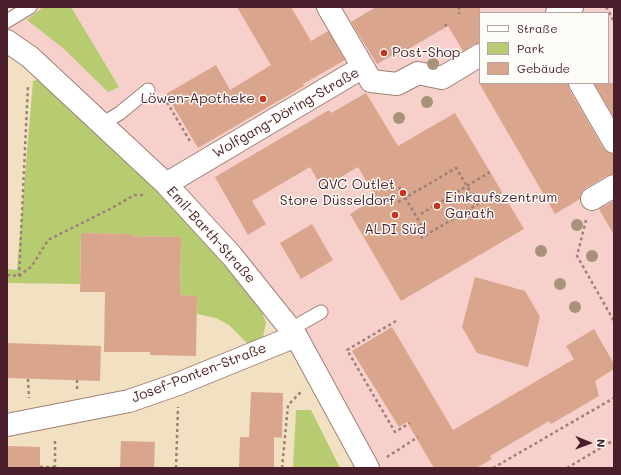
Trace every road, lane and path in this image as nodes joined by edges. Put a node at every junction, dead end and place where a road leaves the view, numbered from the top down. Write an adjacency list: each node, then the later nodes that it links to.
1 (30, 7): 8 (lane)
2 (328, 7): 13 (street)
3 (572, 7): 5 (street)
4 (460, 8): 7 (path)
5 (560, 12)
6 (609, 12): 9 (path)
7 (459, 14)
8 (7, 21)
9 (614, 21)
10 (7, 41): 11 (street, Emil-Barth-Straße)
11 (30, 57): 17 (street, Emil-Barth-Straße); 32 (path)
12 (474, 59): 13 (street, Wolfgang-Döring-Straße)
13 (363, 67): 19 (street, Wolfgang-Döring-Straße)
14 (581, 84): 18 (street)
15 (148, 90): 17 (lane)
16 (164, 96): 19 (path)
17 (102, 124): 21 (street, Emil-Barth-Straße)
18 (614, 142)
19 (203, 162): 21 (street, Wolfgang-Döring-Straße)
20 (490, 172): 22 (path)
21 (166, 184): 32 (path); 36 (street, Emil-Barth-Straße)
22 (467, 186): 25 (path); 28 (path); 29 (path)
23 (614, 186): 26 (street)
24 (399, 187): 25 (path)
25 (405, 198): 27 (path); 29 (path)
26 (592, 199): 35 (path)
27 (398, 202)
28 (421, 214)
29 (427, 235): 30 (path)
30 (421, 238)
31 (7, 275): 32 (path)
32 (19, 276)
33 (321, 312): 36 (lane)
34 (396, 321): 41 (path)
35 (614, 321)
36 (293, 332): 37 (street, Josef-Ponten-Straße); 45 (street, Emil-Barth-Straße)
37 (178, 384): 40 (street, Josef-Ponten-Straße); 48 (path)
38 (614, 398): 50 (path)
39 (288, 405): 49 (path)
40 (56, 415): 42 (street, Josef-Ponten-Straße); 47 (path)
41 (410, 423)
42 (7, 425)
43 (418, 437): 45 (path)
44 (614, 440): 51 (path)
45 (375, 464)
46 (40, 467): 47 (path)
47 (55, 468)
48 (176, 468)
49 (282, 468)
50 (493, 468)
51 (566, 468)

